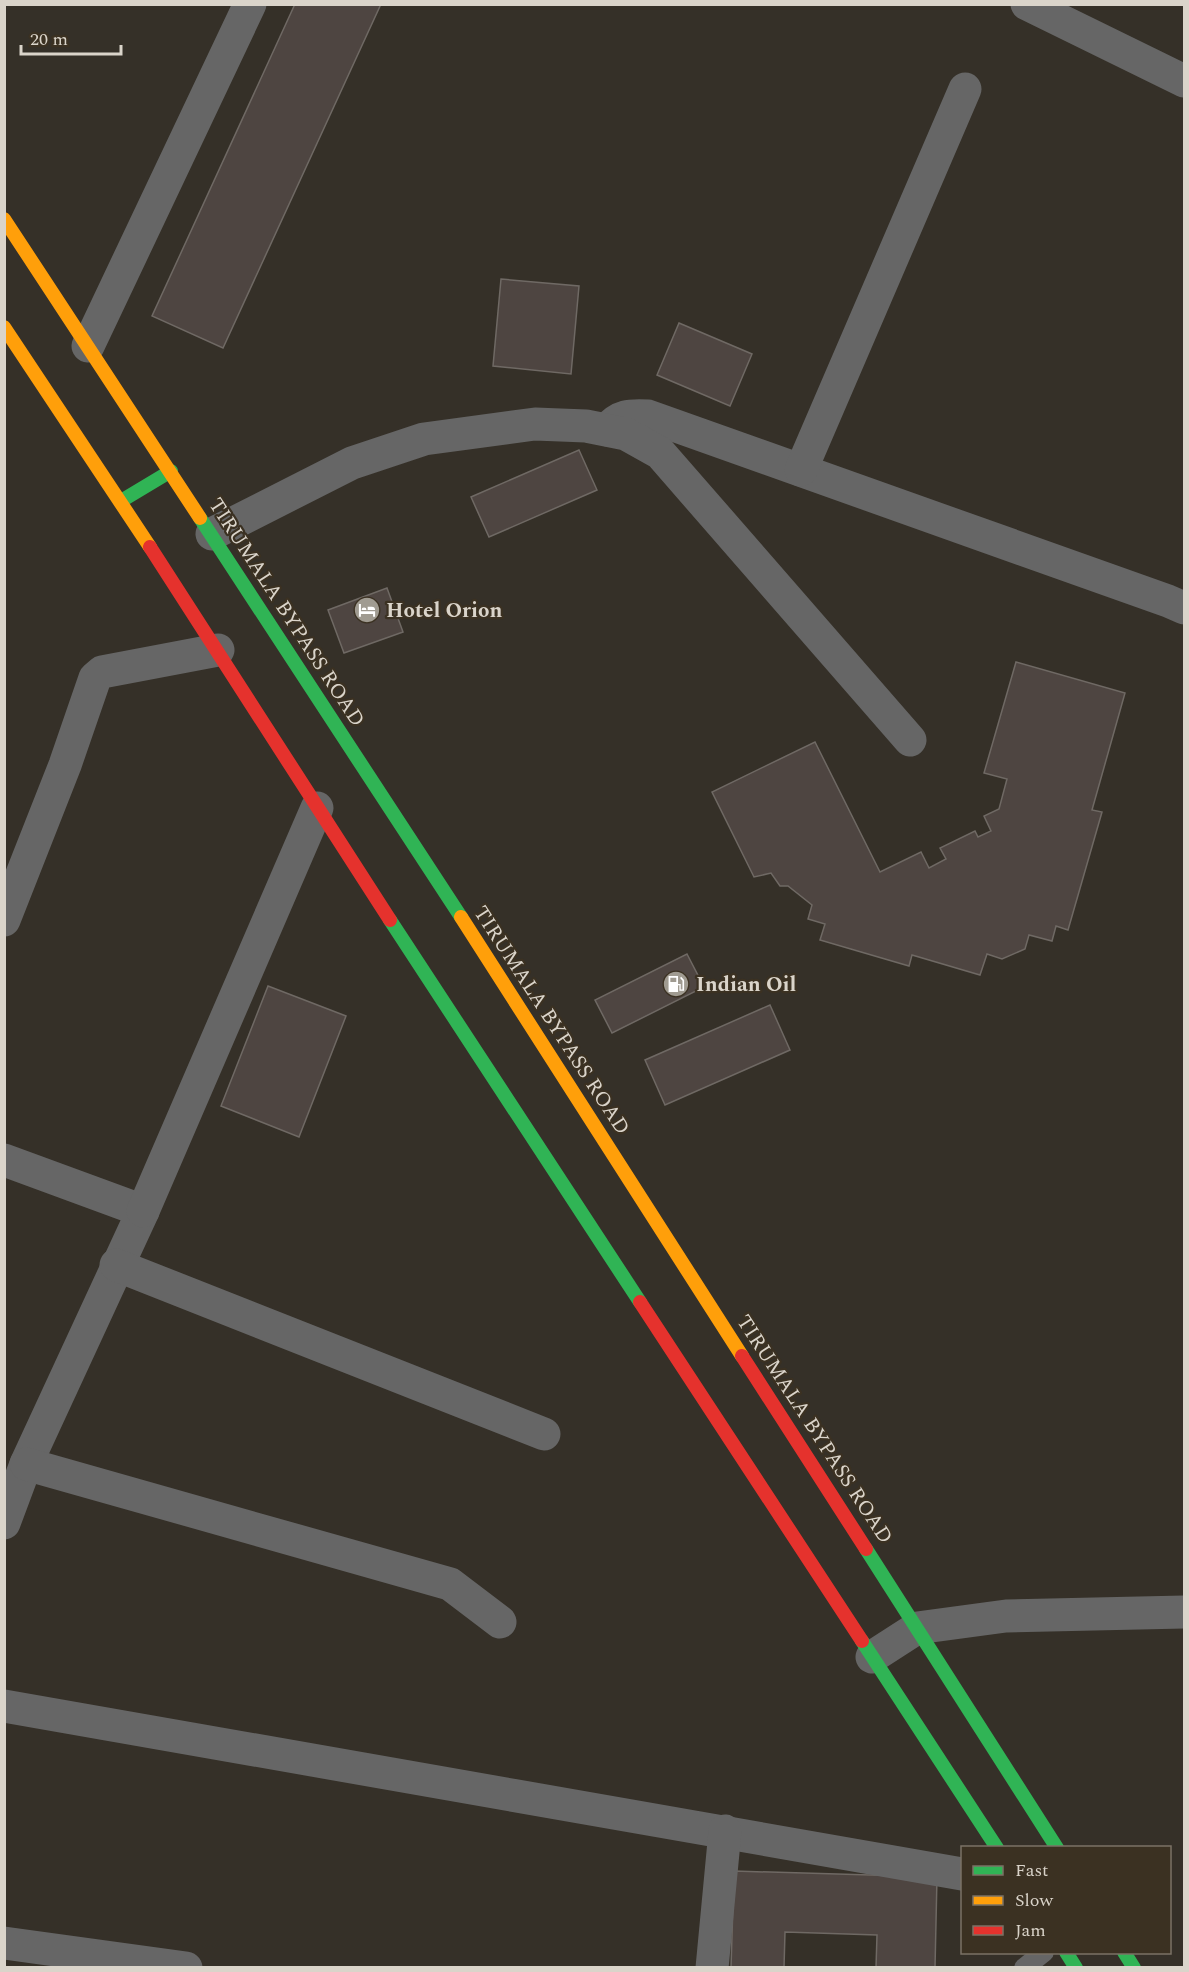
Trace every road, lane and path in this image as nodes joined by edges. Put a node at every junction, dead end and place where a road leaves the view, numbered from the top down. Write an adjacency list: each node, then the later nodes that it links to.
1 (250, 4): 7 (street)
2 (1027, 4): 3 (street)
3 (1185, 81)
4 (965, 89): 9 (street)
5 (4, 219): 7 (main road, TIRUMALA BYPASS ROAD)
6 (4, 327): 11 (main road)
7 (88, 346): 10 (main road, TIRUMALA BYPASS ROAD)
8 (607, 430): 9 (street); 12 (street); 15 (street)
9 (801, 470): 13 (street)
10 (171, 471): 11 (main road); 12 (main road, TIRUMALA BYPASS ROAD)
11 (121, 501): 14 (main road)
12 (212, 534): 26 (main road, TIRUMALA BYPASS ROAD)
13 (1185, 608)
14 (218, 650): 16 (main road); 17 (street)
15 (910, 740)
16 (317, 808): 19 (street); 27 (main road)
17 (4, 920)
18 (4, 1160): 19 (street)
19 (143, 1211): 20 (street)
20 (116, 1265): 21 (street); 22 (street)
21 (544, 1434)
22 (26, 1464): 23 (street); 25 (street)
23 (4, 1522)
24 (1185, 1612): 26 (street)
25 (500, 1622)
26 (917, 1628): 27 (street); 31 (main road, TIRUMALA BYPASS ROAD)
27 (872, 1657): 30 (main road)
28 (4, 1706): 29 (street)
29 (725, 1831): 32 (street); 38 (street)
30 (997, 1846)
31 (1056, 1846)
32 (961, 1874)
33 (4, 1943): 37 (street)
34 (1043, 1954): 39 (lane)
35 (1067, 1954): 40 (main road)
36 (1125, 1954): 41 (main road)
37 (186, 1968)
38 (712, 1968)
39 (1024, 1968)
40 (1076, 1968)
41 (1134, 1968)

